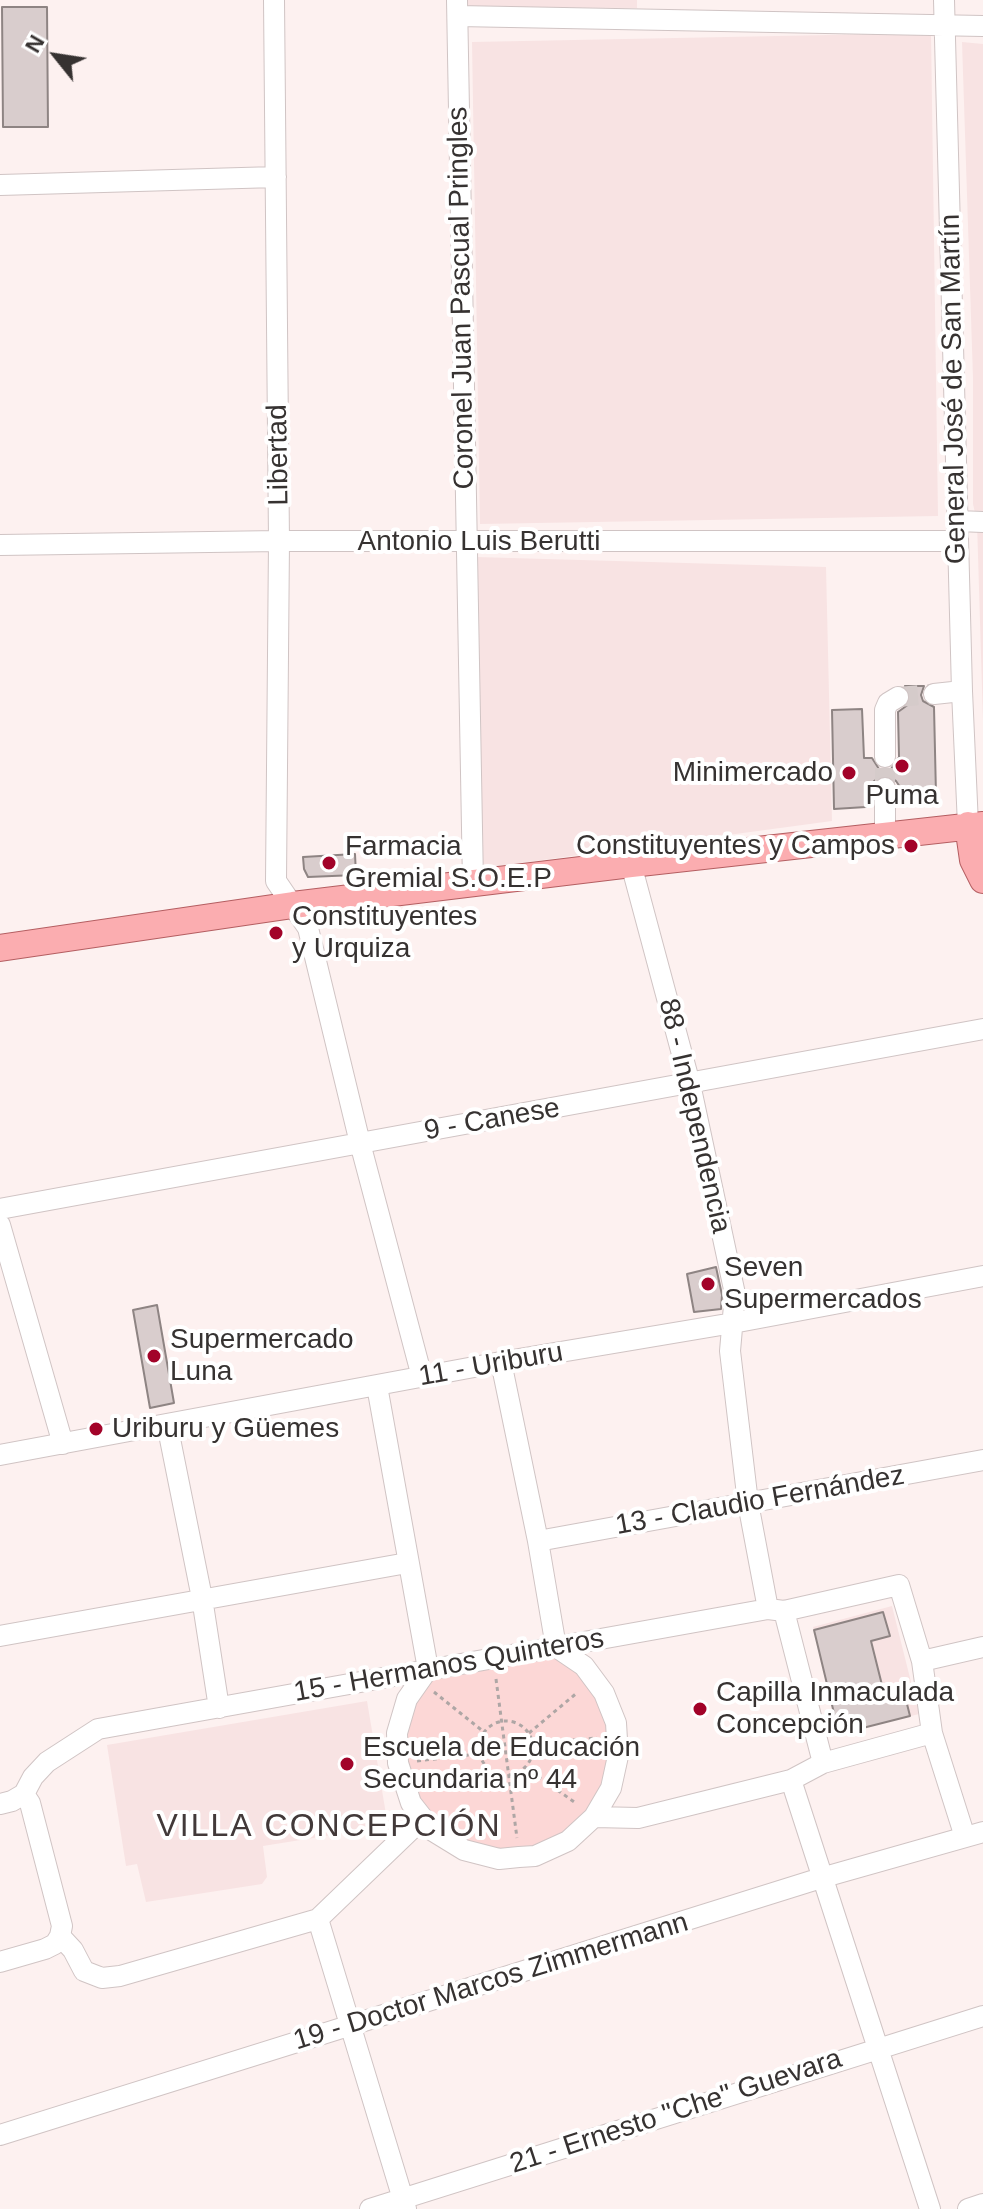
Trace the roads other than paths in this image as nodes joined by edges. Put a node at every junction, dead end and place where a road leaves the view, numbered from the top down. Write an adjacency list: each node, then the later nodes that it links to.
1 (274, 0): 6 (street, Libertad)
2 (944, 0): 4 (street, General José de San Martín)
3 (458, 8): 4 (street); 11 (street, Coronel Juan Pascual Pringles)
4 (945, 25): 5 (street); 9 (street, General José de San Martín)
5 (983, 26)
6 (276, 177): 7 (street); 10 (street, Libertad)
7 (0, 185)
8 (983, 522): 9 (street, Antonio Luis Berutti)
9 (958, 531): 11 (street, Antonio Luis Berutti); 13 (street, General José de San Martín)
10 (279, 541): 11 (street, Antonio Luis Berutti); 12 (street, Antonio Luis Berutti); 23 (street, Libertad)
11 (466, 543): 22 (street, Coronel Juan Pascual Pringles)
12 (0, 545)
13 (962, 691): 14 (street); 18 (street, General José de San Martín)
14 (934, 694)
15 (898, 697): 16 (street)
16 (885, 757)
17 (885, 788): 19 (street)
18 (976, 825): 19 (main road); 21 (main road)
19 (885, 834): 20 (main road)
20 (631, 864): 22 (main road); 26 (street, 88 - Independencia)
21 (983, 880)
22 (473, 883): 23 (main road)
23 (293, 905): 24 (main road); 27 (street, Libertad)
24 (0, 948)
25 (983, 1029): 26 (street, 9 - Canese)
26 (690, 1084): 27 (street, 9 - Canese); 31 (street, 88 - Independencia)
27 (360, 1143): 28 (street, 9 - Canese); 33 (street, Libertad)
28 (0, 1209)
29 (0, 1225): 36 (street)
30 (983, 1276): 31 (street, 11 - Uriburu)
31 (733, 1323): 32 (street, 11 - Uriburu); 39 (street, 88 - Independencia)
32 (501, 1362): 33 (street, 11 - Uriburu); 40 (street)
33 (422, 1377): 34 (street, 11 - Uriburu)
34 (377, 1386): 35 (street, 11 - Uriburu); 41 (street)
35 (167, 1424): 36 (street, 11 - Uriburu); 42 (street)
36 (63, 1444): 37 (street, 11 - Uriburu)
37 (0, 1455)
38 (983, 1460): 39 (street, 13 - Claudio Fernández)
39 (748, 1503): 40 (street, 13 - Claudio Fernández); 43 (street, 88 - Independencia)
40 (538, 1541): 45 (street)
41 (407, 1563): 42 (street); 48 (street)
42 (202, 1598): 44 (street); 49 (street)
43 (776, 1610): 45 (street, 15 - Hermanos Quinteros); 47 (street, 15 - Hermanos Quinteros); 51 (street, 88 - Independencia)
44 (0, 1636)
45 (556, 1647): 48 (street, 15 - Hermanos Quinteros); 55 (street)
46 (983, 1647): 47 (street)
47 (922, 1661): 50 (street)
48 (423, 1674): 49 (street, 15 - Hermanos Quinteros); 56 (street)
49 (219, 1708): 53 (street, 15 - Hermanos Quinteros)
50 (932, 1733): 51 (street); 57 (street)
51 (823, 1763): 52 (street)
52 (791, 1780): 55 (street); 58 (street)
53 (24, 1794): 54 (street); 60 (street)
54 (0, 1804)
55 (594, 1817): 56 (street)
56 (422, 1819): 59 (street)
57 (974, 1835): 58 (street, 19 - Doctor Marcos Zimmermann)
58 (821, 1878): 63 (street, 19 - Doctor Marcos Zimmermann); 64 (street)
59 (318, 1919): 60 (street); 63 (street)
60 (60, 1936): 61 (street)
61 (0, 1962)
62 (983, 2016): 64 (street, 21 - Ernesto "Che" Guevara)
63 (352, 2025): 65 (street, 19 - Doctor Marcos Zimmermann); 66 (street)
64 (877, 2048): 66 (street, 21 - Ernesto "Che" Guevara); 69 (street)
65 (0, 2135)
66 (405, 2204): 68 (street, 21 - Ernesto "Che" Guevara)
67 (983, 2205): 70 (street)
68 (370, 2209)
69 (930, 2209)
70 (968, 2209)

